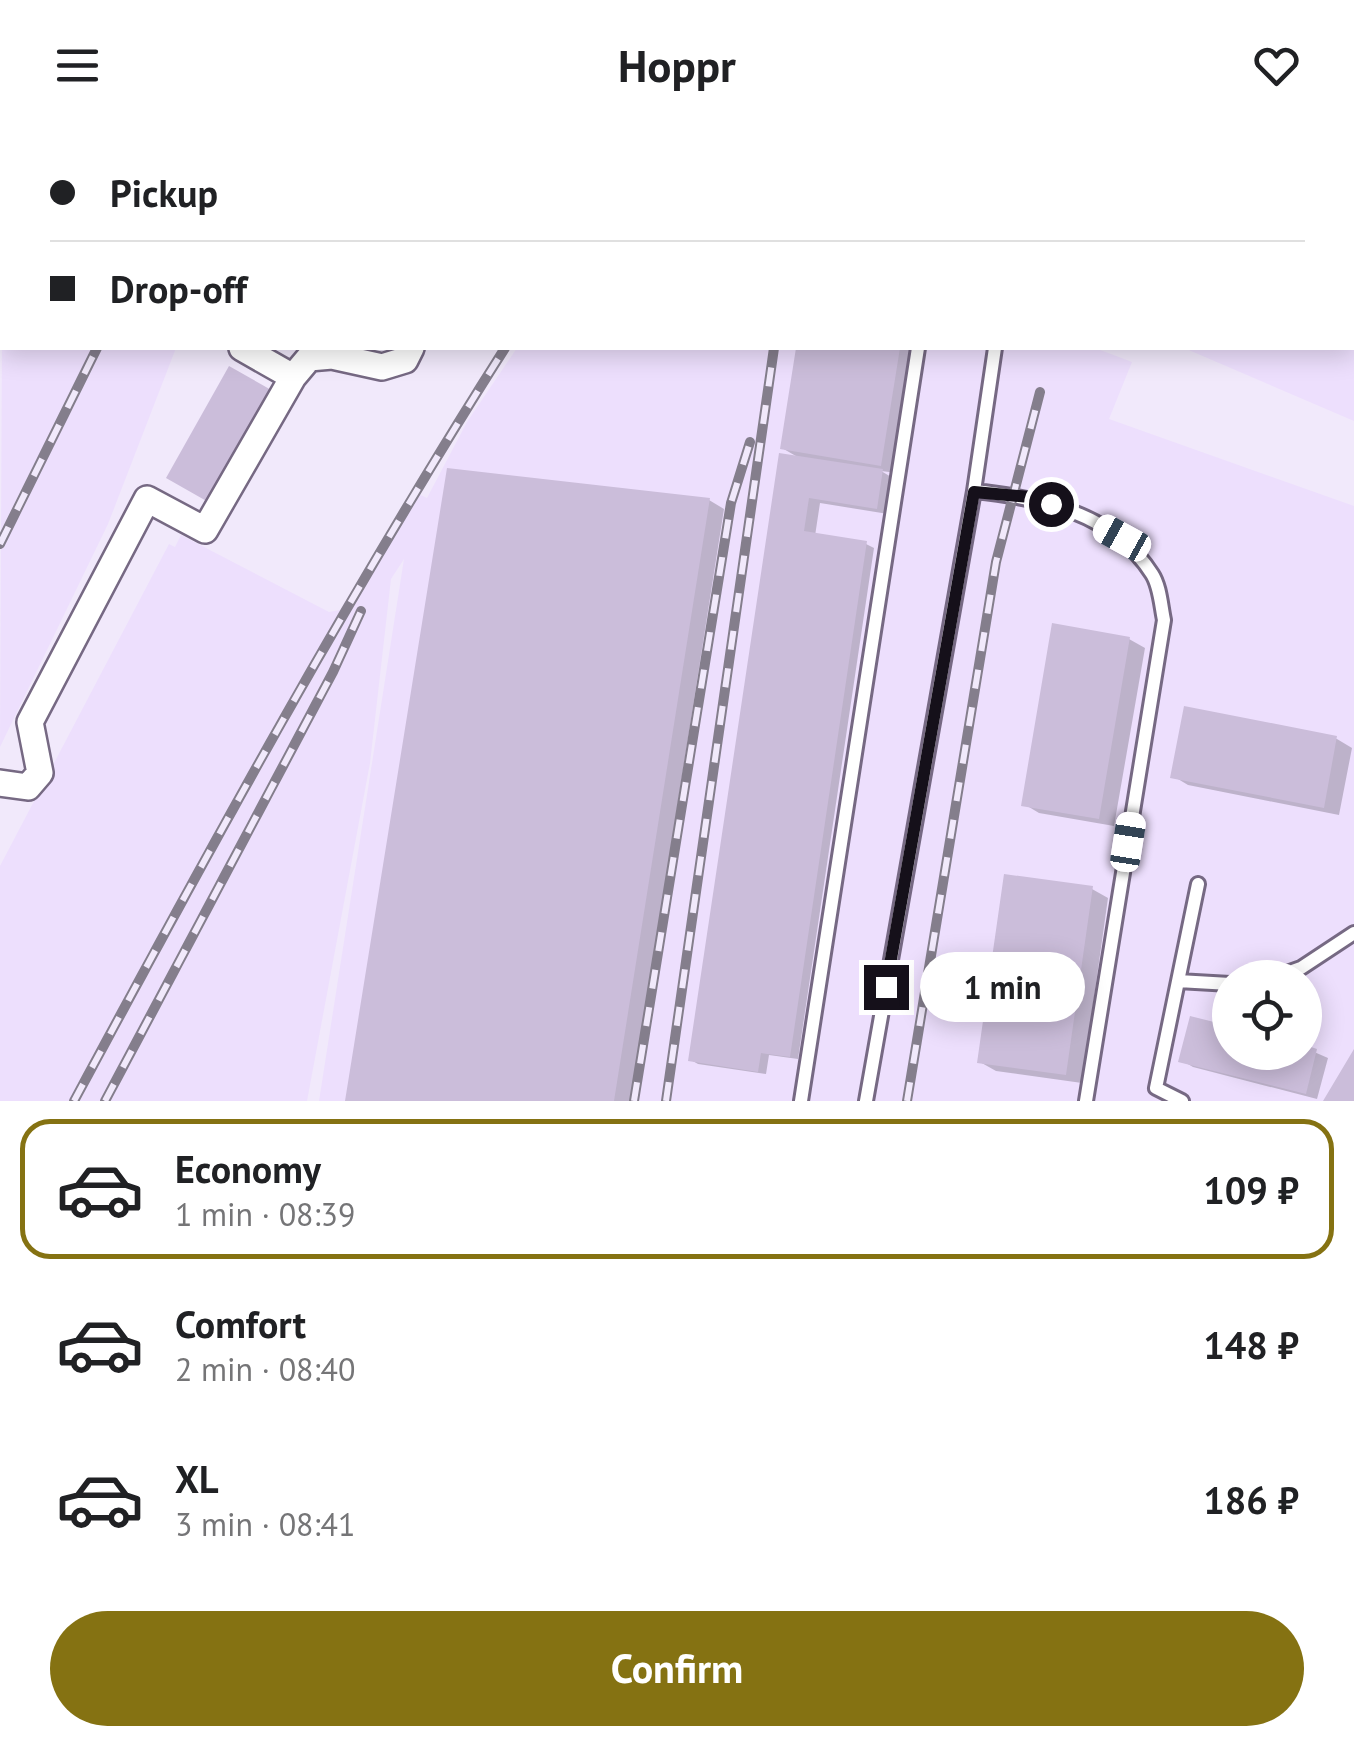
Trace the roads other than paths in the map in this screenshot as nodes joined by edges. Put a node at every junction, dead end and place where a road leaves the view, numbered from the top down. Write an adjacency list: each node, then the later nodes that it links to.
1 (245, 350): 5 (street)
2 (411, 350): 5 (street)
3 (918, 350): 13 (lane)
4 (995, 350): 6 (lane)
5 (293, 378): 7 (street)
6 (974, 492): 14 (lane); 15 (lane)
7 (0, 783)
8 (1198, 884): 11 (lane)
9 (1354, 934): 10 (lane)
10 (1313, 960)
11 (1178, 980): 12 (lane); 16 (lane)
12 (1212, 983)
13 (801, 1101)
14 (866, 1101)
15 (1086, 1101)
16 (1182, 1101)

